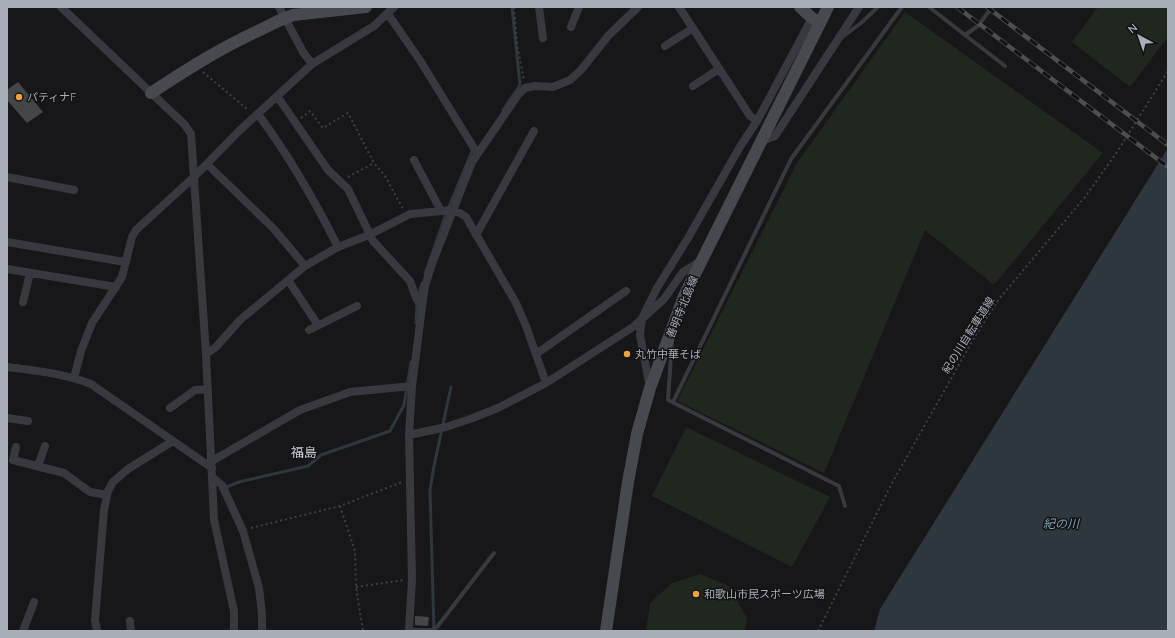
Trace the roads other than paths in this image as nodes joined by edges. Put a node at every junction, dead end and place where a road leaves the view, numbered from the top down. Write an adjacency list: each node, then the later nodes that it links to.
1 (61, 7): 28 (street)
2 (366, 7): 15 (main road)
3 (394, 7): 16 (street)
4 (539, 7): 21 (street)
5 (579, 7): 18 (street)
6 (638, 7): 34 (street)
7 (679, 7): 19 (street)
8 (800, 7): 17 (main road)
9 (828, 7): 17 (main road, 善明寺北島線)
10 (860, 7): 22 (street)
11 (878, 7): 22 (lane)
12 (902, 7): 68 (lane)
13 (928, 7): 20 (lane)
14 (992, 7): 20 (lane)
15 (283, 12): 24 (street); 28 (main road)
16 (388, 14): 24 (street); 34 (street)
17 (816, 20): 31 (street); 33 (main road, 善明寺北島線)
18 (571, 27)
19 (692, 28): 23 (street); 26 (street)
20 (965, 35): 25 (lane)
21 (543, 38)
22 (836, 42): 33 (street)
23 (665, 46)
24 (312, 64): 29 (street)
25 (1005, 66)
26 (719, 69): 27 (street); 31 (street)
27 (693, 86)
28 (151, 93): 38 (street)
29 (277, 96): 30 (street); 41 (street)
30 (257, 115): 36 (street); 44 (street)
31 (758, 121): 56 (street)
32 (534, 131): 42 (street)
33 (762, 141): 45 (main road, 善明寺北島線)
34 (477, 153): 40 (street)
35 (414, 160): 40 (street)
36 (207, 164): 38 (street); 47 (street)
37 (7, 177): 39 (street)
38 (194, 177): 46 (street); 60 (street)
39 (74, 190)
40 (447, 211): 41 (street); 42 (street); 54 (street)
41 (369, 234): 44 (street); 54 (street)
42 (476, 235): 61 (street)
43 (7, 242): 46 (street)
44 (338, 247): 47 (street)
45 (702, 260): 56 (street); 58 (main road, 善明寺北島線)
46 (125, 262): 51 (street)
47 (305, 266): 50 (street)
48 (7, 269): 49 (street)
49 (30, 273): 51 (street); 53 (street)
50 (288, 280): 57 (street); 60 (street)
51 (116, 287): 63 (street)
52 (626, 291): 61 (street)
53 (23, 302)
54 (419, 303): 65 (street)
55 (357, 306): 57 (street)
56 (642, 318): 64 (street); 66 (street)
57 (318, 325): 59 (street)
58 (673, 327): 66 (main road, 善明寺北島線); 68 (lane)
59 (309, 330)
60 (206, 354): 67 (street)
61 (536, 354): 64 (street)
62 (7, 368): 63 (street)
63 (74, 378): 73 (street)
64 (546, 382): 72 (street)
65 (409, 386): 72 (street); 76 (street)
66 (650, 388): 90 (main road, 善明寺北島線)
67 (208, 389): 69 (street); 76 (street)
68 (673, 402): 80 (lane)
69 (170, 408)
70 (7, 418): 71 (street)
71 (28, 421)
72 (409, 435): 84 (street)
73 (172, 441): 76 (street); 79 (street)
74 (45, 446): 77 (street)
75 (16, 447): 77 (street)
76 (212, 464): 78 (street)
77 (38, 466): 79 (street)
78 (212, 477): 88 (street); 89 (street)
79 (107, 495): 86 (street)
80 (845, 506)
81 (494, 553): 84 (lane)
82 (34, 602): 85 (street)
83 (130, 621): 87 (street)
84 (409, 630)
85 (23, 631)
86 (97, 631)
87 (131, 631)
88 (234, 631)
89 (262, 631)
90 (606, 631)

